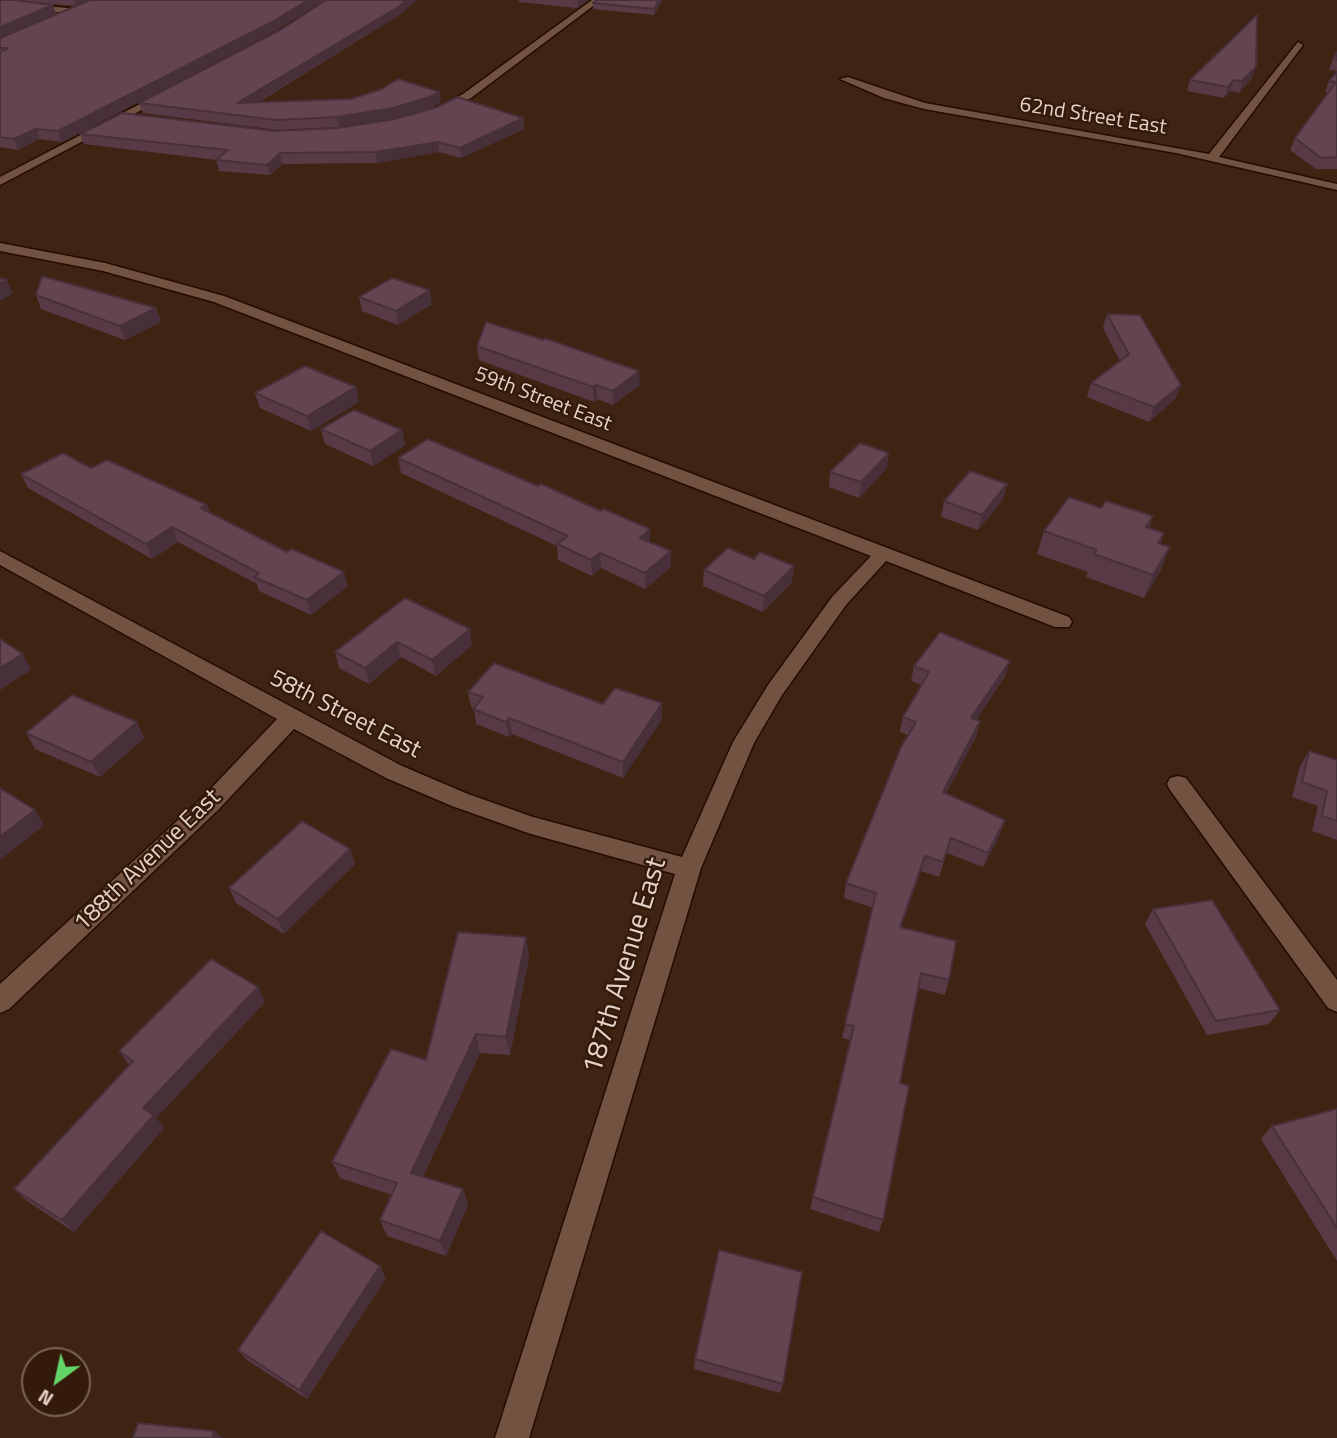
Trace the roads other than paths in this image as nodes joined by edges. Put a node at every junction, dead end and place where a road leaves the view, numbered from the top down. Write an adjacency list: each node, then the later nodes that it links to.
1 (597, 0): 10 (street)
2 (18, 5): 4 (street)
3 (91, 6): 4 (street)
4 (79, 12): 5 (street)
5 (56, 21)
6 (1298, 45): 12 (street)
7 (845, 79): 12 (street, 62nd Street East)
8 (171, 91): 9 (street)
9 (123, 117): 11 (street); 13 (street)
10 (421, 117)
11 (148, 120)
12 (1212, 158): 14 (street, 62nd Street East)
13 (0, 182)
14 (1337, 187)
15 (0, 247): 16 (street, 59th Street East)
16 (883, 554): 18 (street, 59th Street East); 21 (street, 187th Avenue East)
17 (0, 557): 19 (street, 58th Street East)
18 (1062, 622)
19 (291, 718): 21 (street, 58th Street East); 23 (street, 188th Avenue East)
20 (1178, 784): 22 (street)
21 (689, 868): 24 (street, 187th Avenue East)
22 (1337, 1000)
23 (0, 1001)
24 (512, 1438)

